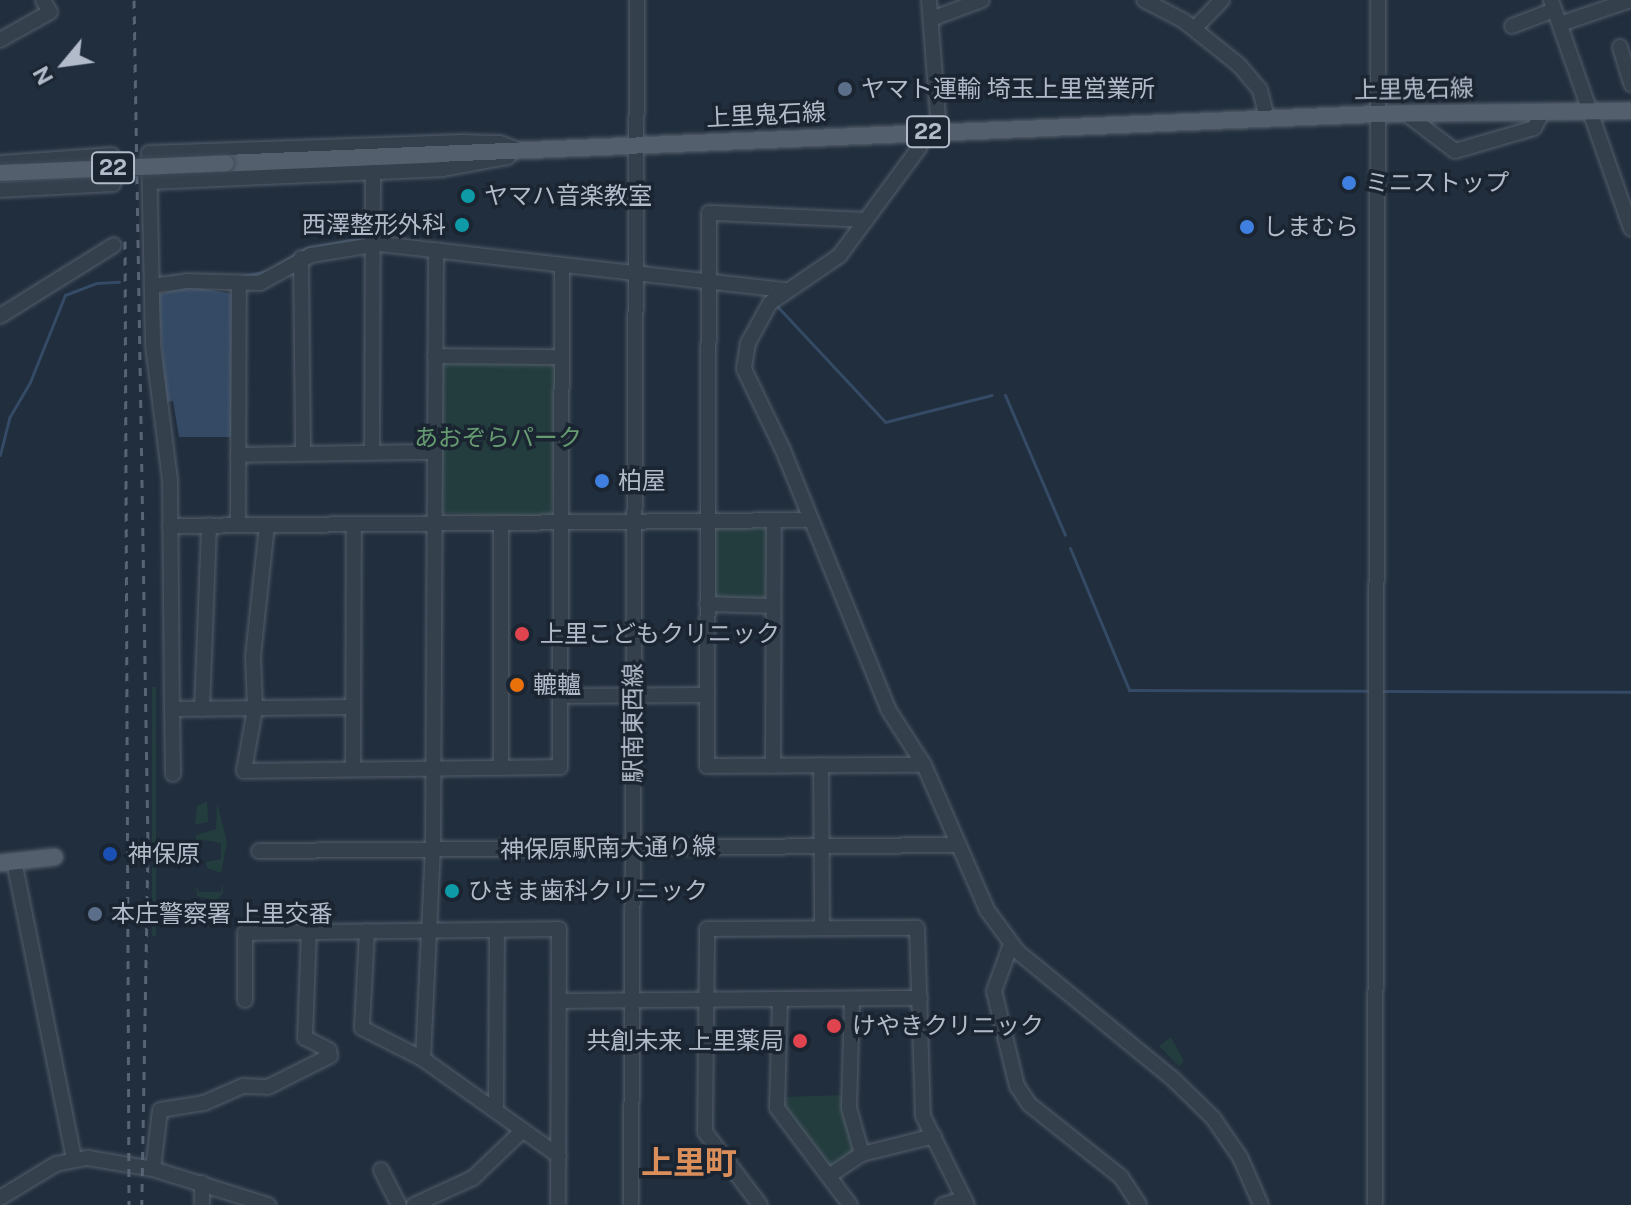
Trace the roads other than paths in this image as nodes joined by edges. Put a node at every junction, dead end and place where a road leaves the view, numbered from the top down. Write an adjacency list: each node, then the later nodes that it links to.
1 (43, 0): 13 (street)
2 (637, 0): 23 (street, 駅南東西線)
3 (929, 0): 10 (street)
4 (982, 0): 10 (street)
5 (1144, 0): 12 (street)
6 (1378, 0): 20 (street)
7 (1631, 0): 9 (street)
8 (1213, 4): 12 (street)
9 (1555, 11): 11 (street); 16 (street)
10 (934, 18): 22 (street)
11 (1512, 26)
12 (1195, 28): 21 (street)
13 (0, 40)
14 (1620, 47): 15 (street)
15 (1631, 84)
16 (1588, 110): 17 (main road, 上里鬼石線 / 22); 18 (main road, 上里鬼石線 / 22); 31 (street)
17 (1543, 111): 19 (main road, 上里鬼石線 / 22); 19 (street)
18 (1631, 111)
19 (1405, 113): 20 (main road, 上里鬼石線 / 22)
20 (1378, 114): 21 (main road, 上里鬼石線 / 22); 121 (street)
21 (1267, 118): 22 (main road, 上里鬼石線 / 22)
22 (932, 132): 23 (main road, 上里鬼石線 / 22); 30 (street)
23 (635, 145): 24 (main road, 上里鬼石線 / 22); 37 (street, 駅南東西線)
24 (520, 151): 26 (street); 27 (main road, 上里鬼石線 / 22, bridge); 28 (street)
25 (0, 163): 29 (street)
26 (373, 172): 28 (street); 32 (street)
27 (0, 173)
28 (150, 182): 40 (street)
29 (0, 190)
30 (866, 220): 38 (street); 41 (street)
31 (1631, 228)
32 (373, 244): 34 (street); 35 (street); 45 (street)
33 (114, 245): 42 (street)
34 (436, 250): 36 (street); 43 (street)
35 (301, 258): 39 (street); 47 (street)
36 (562, 265): 37 (street); 44 (street)
37 (635, 273): 38 (street); 53 (street, 駅南東西線)
38 (708, 280): 41 (street); 50 (street)
39 (239, 284): 40 (street); 48 (street)
40 (152, 286): 60 (street)
41 (786, 290): 49 (street)
42 (0, 316)
43 (435, 356): 44 (street); 46 (street)
44 (562, 357): 52 (street)
45 (372, 452): 46 (street); 47 (street)
46 (434, 452): 56 (street)
47 (303, 453): 48 (street)
48 (238, 455): 58 (street)
49 (810, 520): 51 (street); 71 (street)
50 (707, 521): 51 (street); 53 (street); 61 (street)
51 (774, 521): 62 (street)
52 (561, 522): 53 (street); 54 (street); 64 (street)
53 (635, 522): 65 (street, 駅南東西線)
54 (501, 523): 56 (street); 73 (street)
55 (354, 524): 56 (street); 59 (street); 66 (street)
56 (434, 524): 75 (street)
57 (209, 525): 58 (street); 60 (street); 68 (street)
58 (238, 525): 59 (street)
59 (267, 525): 69 (street)
60 (170, 526): 67 (street)
61 (707, 604): 62 (street); 63 (street)
62 (773, 606): 72 (street)
63 (707, 695): 65 (street); 72 (street)
64 (560, 696): 65 (street); 73 (street)
65 (633, 696): 79 (street, 駅南東西線)
66 (353, 707): 69 (street); 74 (street)
67 (172, 709): 68 (street); 76 (street)
68 (202, 709): 69 (street)
69 (255, 709): 74 (street)
70 (821, 765): 71 (street); 72 (street); 78 (street)
71 (924, 765): 77 (street)
72 (773, 766)
73 (501, 768): 75 (street)
74 (353, 769): 75 (street)
75 (433, 769): 80 (street)
76 (173, 774)
77 (956, 845): 78 (street, 神保原駅南大通り線); 89 (street)
78 (822, 846): 79 (street, 神保原駅南大通り線); 84 (street)
79 (633, 848): 80 (street, 神保原駅南大通り線); 95 (street, 駅南東西線)
80 (433, 850): 81 (street, 神保原駅南大通り線); 85 (street)
81 (259, 851)
82 (55, 857): 83 (main road)
83 (7, 862): 103 (street)
84 (822, 928): 90 (street); 91 (street)
85 (429, 930): 86 (street); 88 (street); 97 (street)
86 (497, 930): 94 (street); 98 (street)
87 (309, 931): 88 (street); 92 (street); 104 (street)
88 (367, 931): 97 (street)
89 (1011, 944): 119 (street); 120 (street)
90 (920, 998): 93 (street); 100 (street)
91 (707, 999): 95 (street); 96 (street); 116 (street)
92 (245, 1000)
93 (852, 1000): 96 (street); 101 (street)
94 (559, 1001): 95 (street); 102 (street)
95 (632, 1001): 115 (street, 駅南東西線)
96 (780, 1001): 106 (street)
97 (423, 1059): 98 (street)
98 (496, 1110): 99 (street)
99 (523, 1130): 102 (street); 113 (street)
100 (934, 1136): 101 (street); 109 (street)
101 (862, 1154): 106 (street)
102 (559, 1156): 114 (street)
103 (74, 1159): 104 (street); 108 (street)
104 (153, 1169): 107 (street)
105 (381, 1170): 112 (street)
106 (829, 1176): 117 (street)
107 (202, 1183): 110 (street); 111 (street)
108 (0, 1198)
109 (966, 1202): 118 (street)
110 (202, 1205)
111 (268, 1205)
112 (399, 1205)
113 (414, 1205)
114 (558, 1205)
115 (631, 1205)
116 (760, 1205)
117 (850, 1205)
118 (943, 1205)
119 (1139, 1205)
120 (1261, 1205)
121 (1375, 1205)

